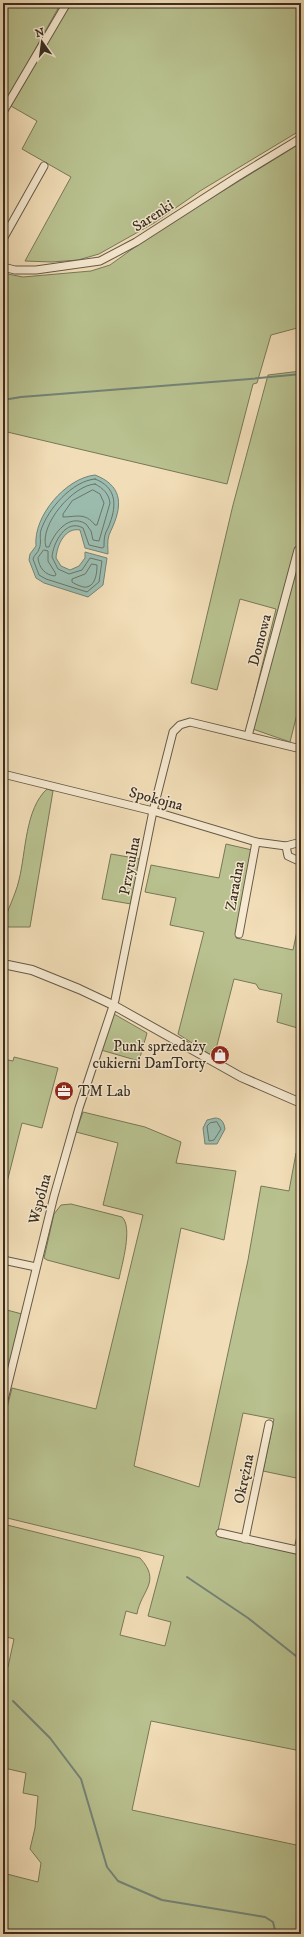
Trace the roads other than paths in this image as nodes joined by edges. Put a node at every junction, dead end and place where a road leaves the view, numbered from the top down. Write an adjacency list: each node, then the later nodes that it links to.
1 (66, 3): 2 (street)
2 (3, 112)
3 (301, 138): 6 (street, Sarenki)
4 (44, 166): 5 (street)
5 (3, 239)
6 (3, 267)
7 (298, 550): 8 (street, Domowa)
8 (248, 736): 9 (street); 11 (street, Przytulna)
9 (301, 749)
10 (3, 774): 11 (street, Spokojna)
11 (154, 811): 12 (street, Spokojna); 18 (street, Przytulna)
12 (256, 842): 14 (street, Spokojna); 16 (street, Zaradna)
13 (301, 842): 14 (street, Spokojna)
14 (286, 846): 15 (street)
15 (301, 862)
16 (239, 934)
17 (3, 964): 18 (street)
18 (113, 1005): 19 (street); 21 (street, Wspólna)
19 (301, 1103)
20 (3, 1260): 21 (street)
21 (36, 1267): 22 (street, Wspólna)
22 (3, 1404)
23 (269, 1424): 26 (street, Okrężna)
24 (220, 1533): 26 (street)
25 (301, 1536): 27 (street)
26 (245, 1538): 27 (street)
27 (299, 1551)

